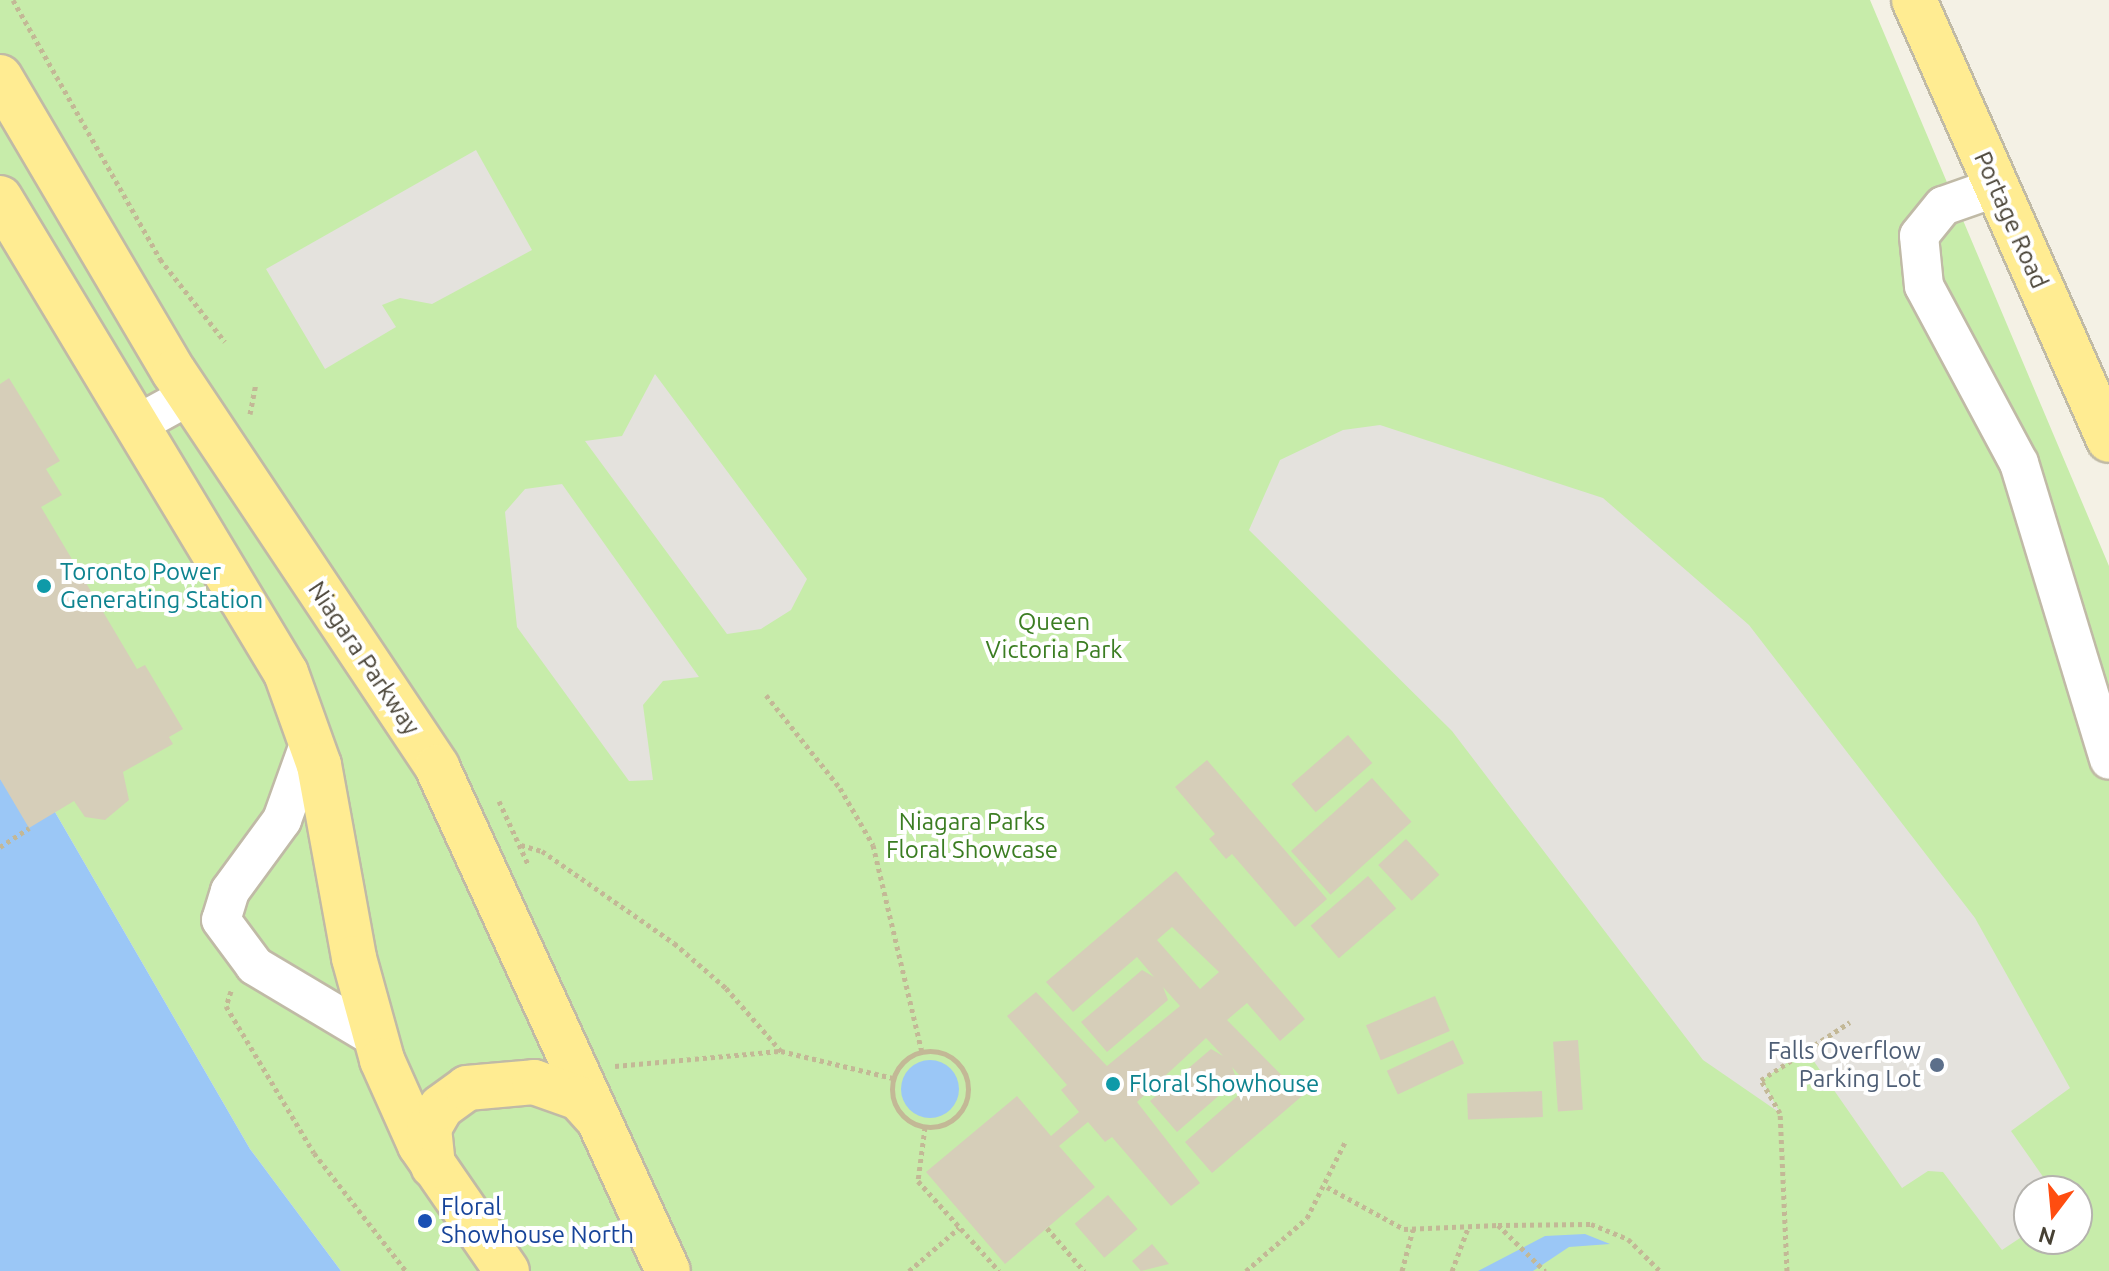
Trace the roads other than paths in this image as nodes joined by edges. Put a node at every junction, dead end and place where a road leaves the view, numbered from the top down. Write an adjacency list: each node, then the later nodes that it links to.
1 (1914, 0): 3 (main road, Portage Road)
2 (0, 77): 5 (main road, Niagara Parkway)
3 (1997, 187): 7 (main road, Portage Road); 9 (street)
4 (0, 198): 6 (main road)
5 (189, 396): 6 (street); 11 (main road, Niagara Parkway)
6 (136, 425): 8 (main road)
7 (2109, 440)
8 (311, 739): 10 (main road); 10 (street)
9 (2109, 760)
10 (374, 1037): 12 (main road)
11 (600, 1124): 12 (main road); 14 (main road, Niagara Parkway)
12 (433, 1166): 13 (main road)
13 (507, 1271)
14 (668, 1271)

